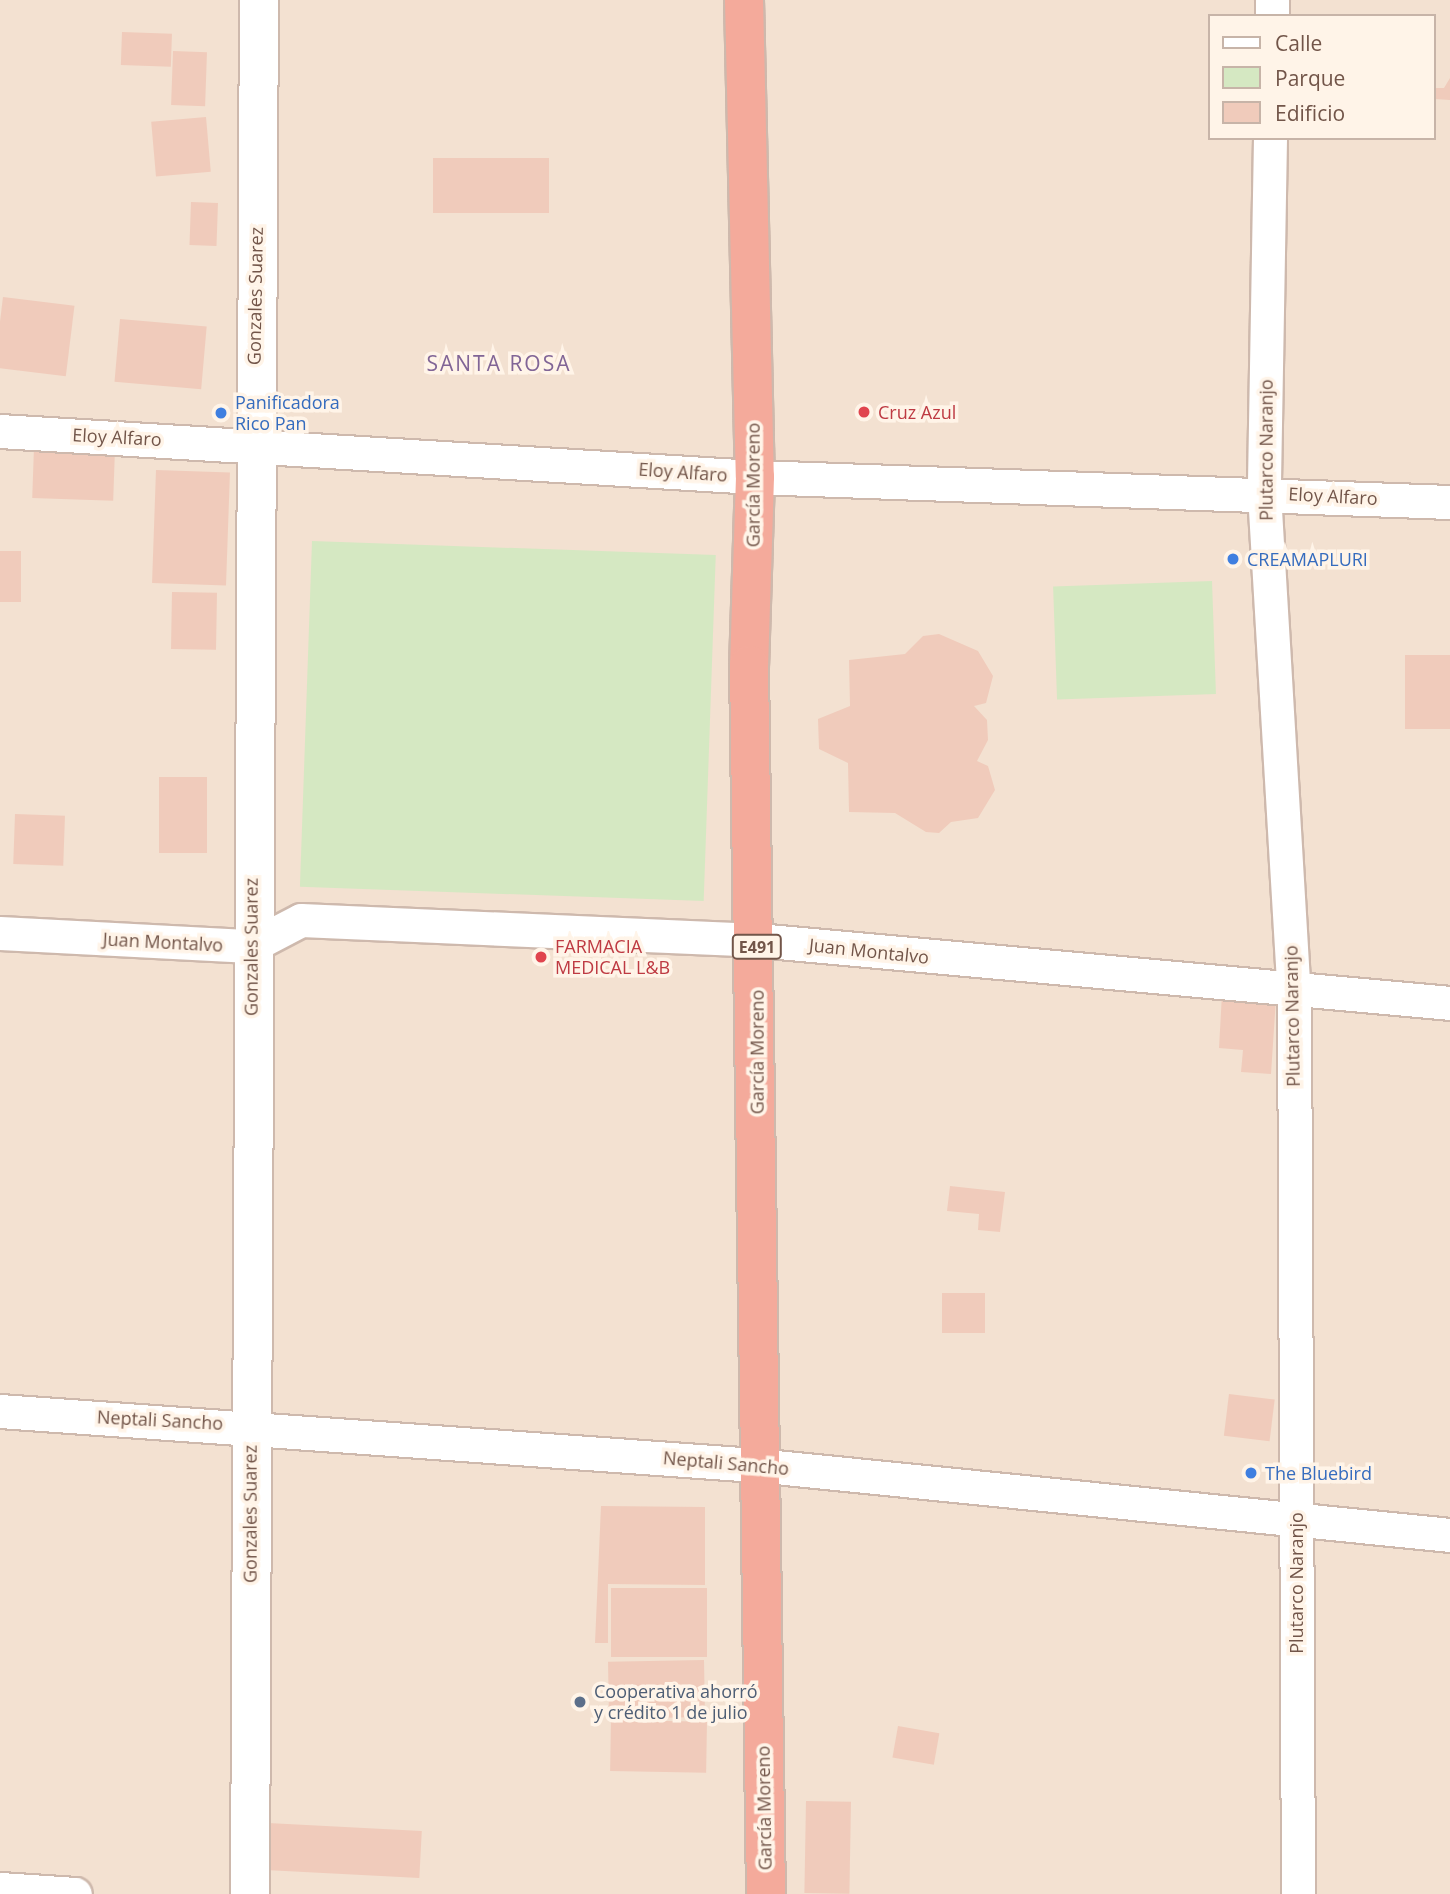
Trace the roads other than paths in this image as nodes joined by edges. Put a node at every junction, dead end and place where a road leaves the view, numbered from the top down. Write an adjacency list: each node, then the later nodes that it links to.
1 (258, 0): 5 (street, Gonzales Suarez)
2 (744, 0): 6 (highway, García Moreno / E491)
3 (1270, 140): 7 (street, Plutarco Naranjo)
4 (0, 432): 5 (street, Eloy Alfaro)
5 (253, 444): 6 (street, Eloy Alfaro); 11 (street, Gonzales Suarez)
6 (755, 477): 7 (street, Eloy Alfaro); 10 (highway, García Moreno / E491)
7 (1264, 493): 8 (street, Eloy Alfaro); 12 (street, Plutarco Naranjo)
8 (1450, 502)
9 (0, 933): 11 (street, Juan Montalvo)
10 (757, 940): 11 (street, Juan Montalvo); 12 (street, Juan Montalvo); 16 (highway, García Moreno / E491)
11 (251, 946): 15 (street, Gonzales Suarez)
12 (1294, 992): 13 (street, Juan Montalvo); 17 (street, Plutarco Naranjo)
13 (1450, 1003)
14 (0, 1411): 15 (street, Neptali Sancho)
15 (250, 1426): 16 (street, Neptali Sancho); 21 (street, Gonzales Suarez)
16 (756, 1465): 17 (street, Neptali Sancho); 22 (highway, García Moreno / E491)
17 (1296, 1517): 18 (street, Neptali Sancho); 23 (street, Plutarco Naranjo)
18 (1450, 1535)
19 (0, 1889): 20 (street)
20 (75, 1894)
21 (250, 1894)
22 (766, 1894)
23 (1298, 1894)

